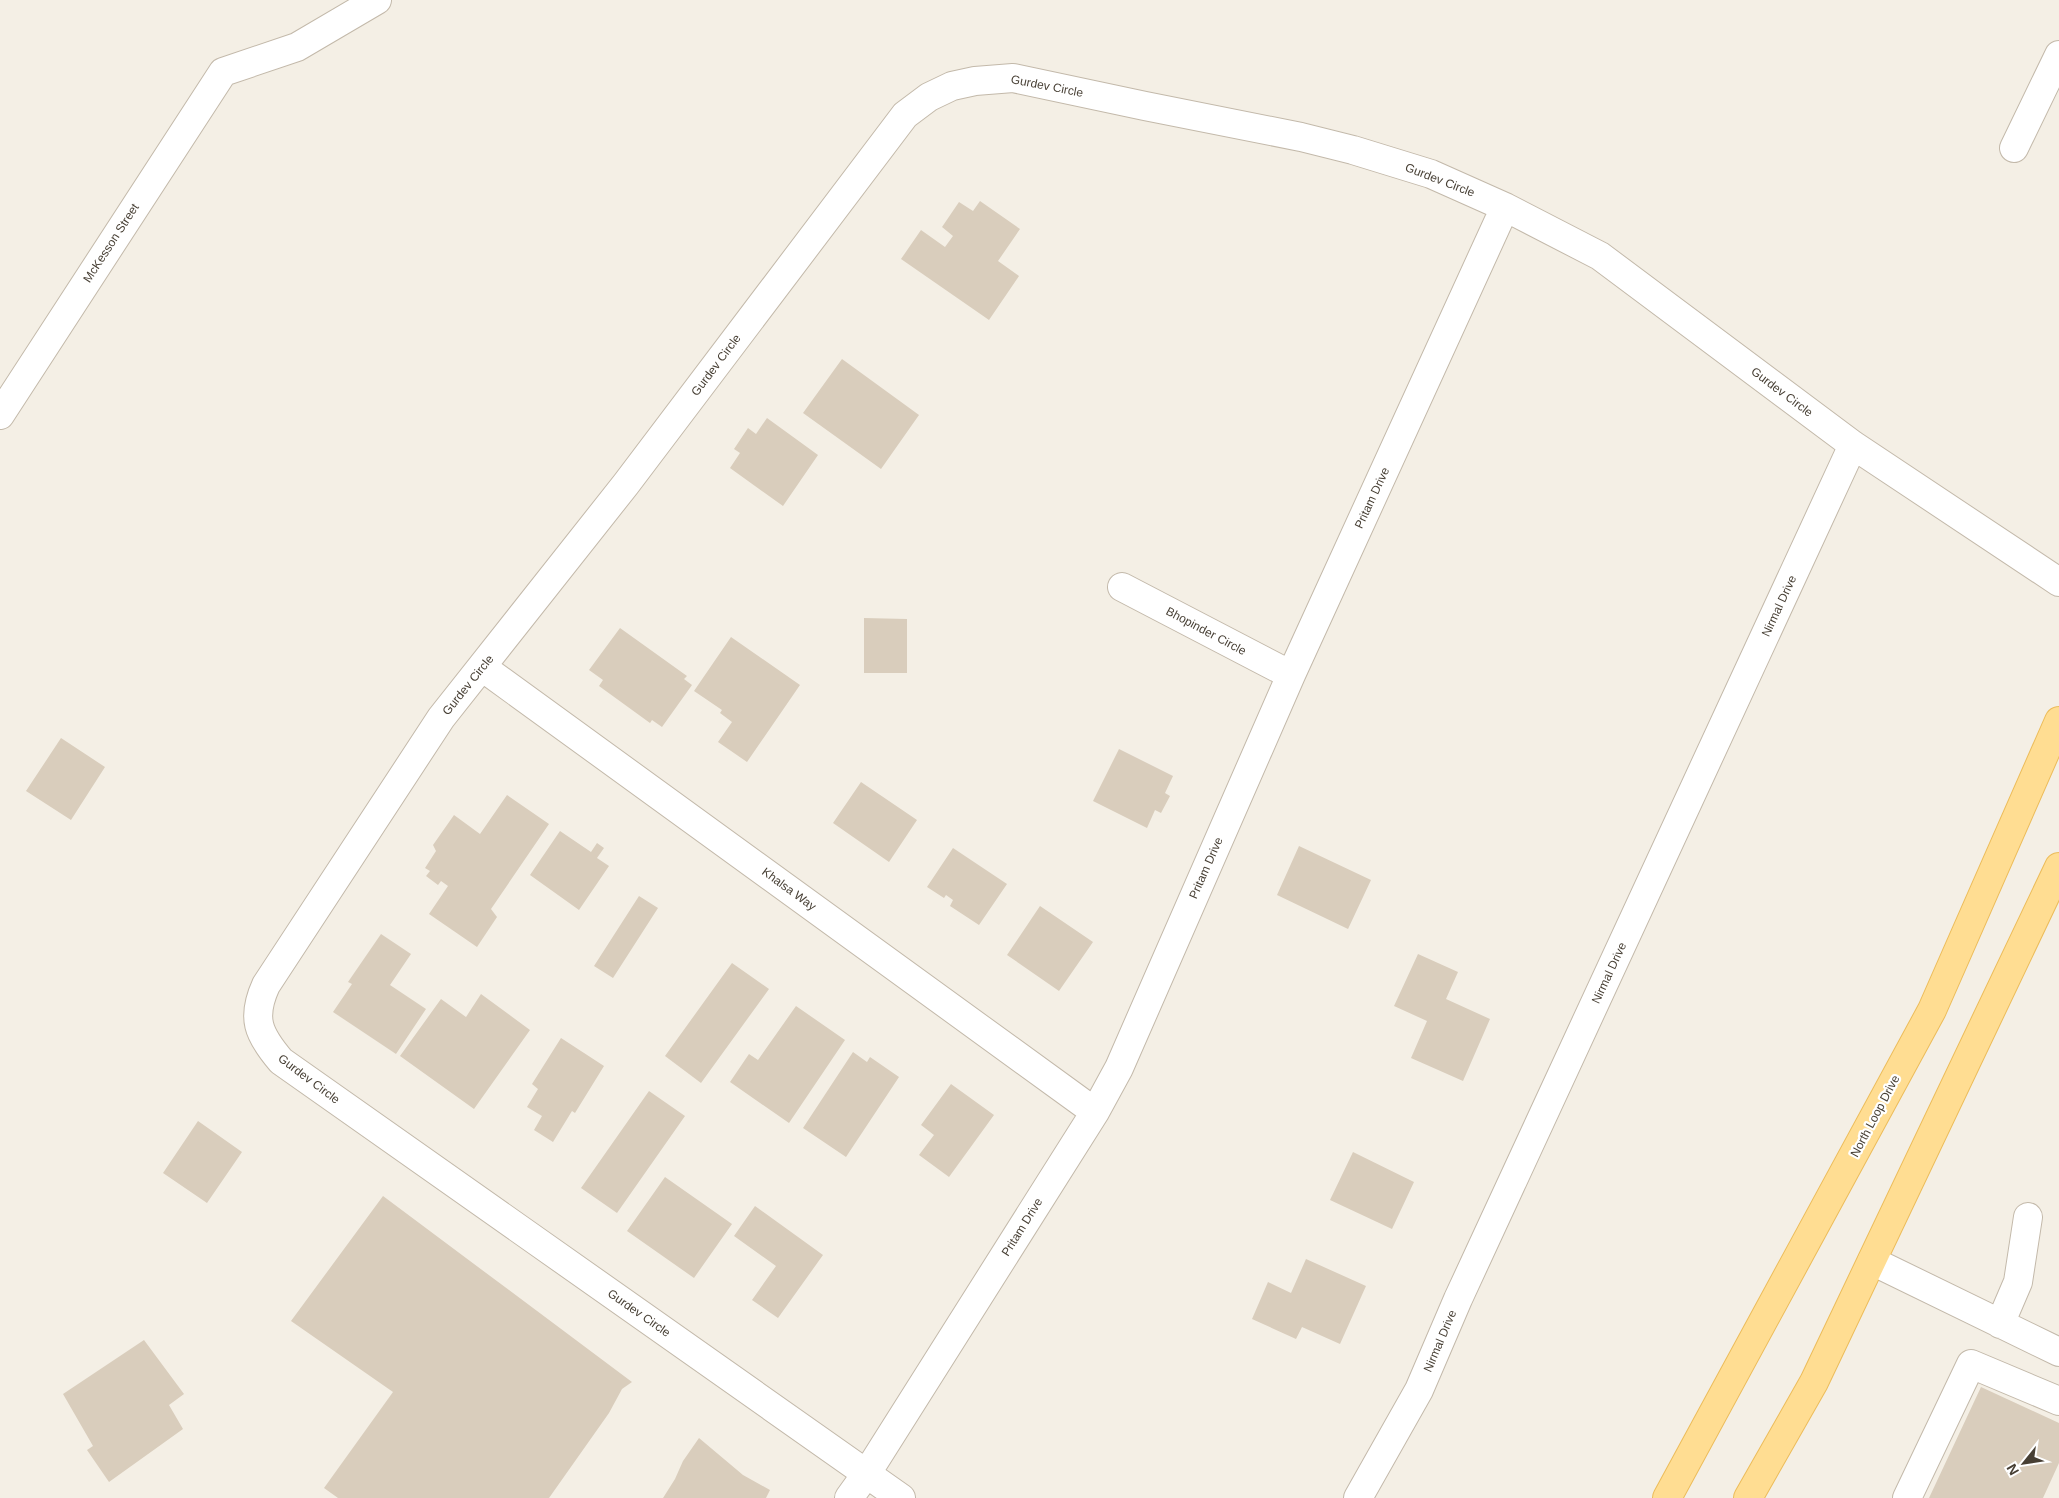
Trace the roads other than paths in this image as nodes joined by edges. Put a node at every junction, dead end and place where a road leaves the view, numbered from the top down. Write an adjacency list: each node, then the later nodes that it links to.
1 (376, 0): 5 (street, McKesson Street)
2 (2059, 55): 3 (street)
3 (2014, 148)
4 (1506, 206): 6 (street, Gurdev Circle); 9 (street, Gurdev Circle); 10 (street, Pritam Drive)
5 (0, 416)
6 (1853, 445): 7 (street, Gurdev Circle); 22 (street, Nirmal Drive)
7 (2059, 582)
8 (1122, 587): 10 (street, Bhopinder Circle)
9 (482, 667): 13 (street, Khalsa Way); 19 (street, Gurdev Circle)
10 (1290, 676): 13 (street, Pritam Drive)
11 (2059, 722): 23 (main road, North Loop Drive)
12 (2059, 867): 15 (main road)
13 (1095, 1112): 19 (street, Pritam Drive)
14 (2028, 1217): 16 (street)
15 (1872, 1261): 16 (street); 24 (main road)
16 (2000, 1324): 17 (street)
17 (2059, 1352)
18 (2059, 1401): 25 (street)
19 (867, 1473): 20 (street, Pritam Drive); 21 (street, Gurdev Circle)
20 (849, 1498)
21 (901, 1498)
22 (1358, 1498)
23 (1667, 1498)
24 (1748, 1498)
25 (1907, 1498)

